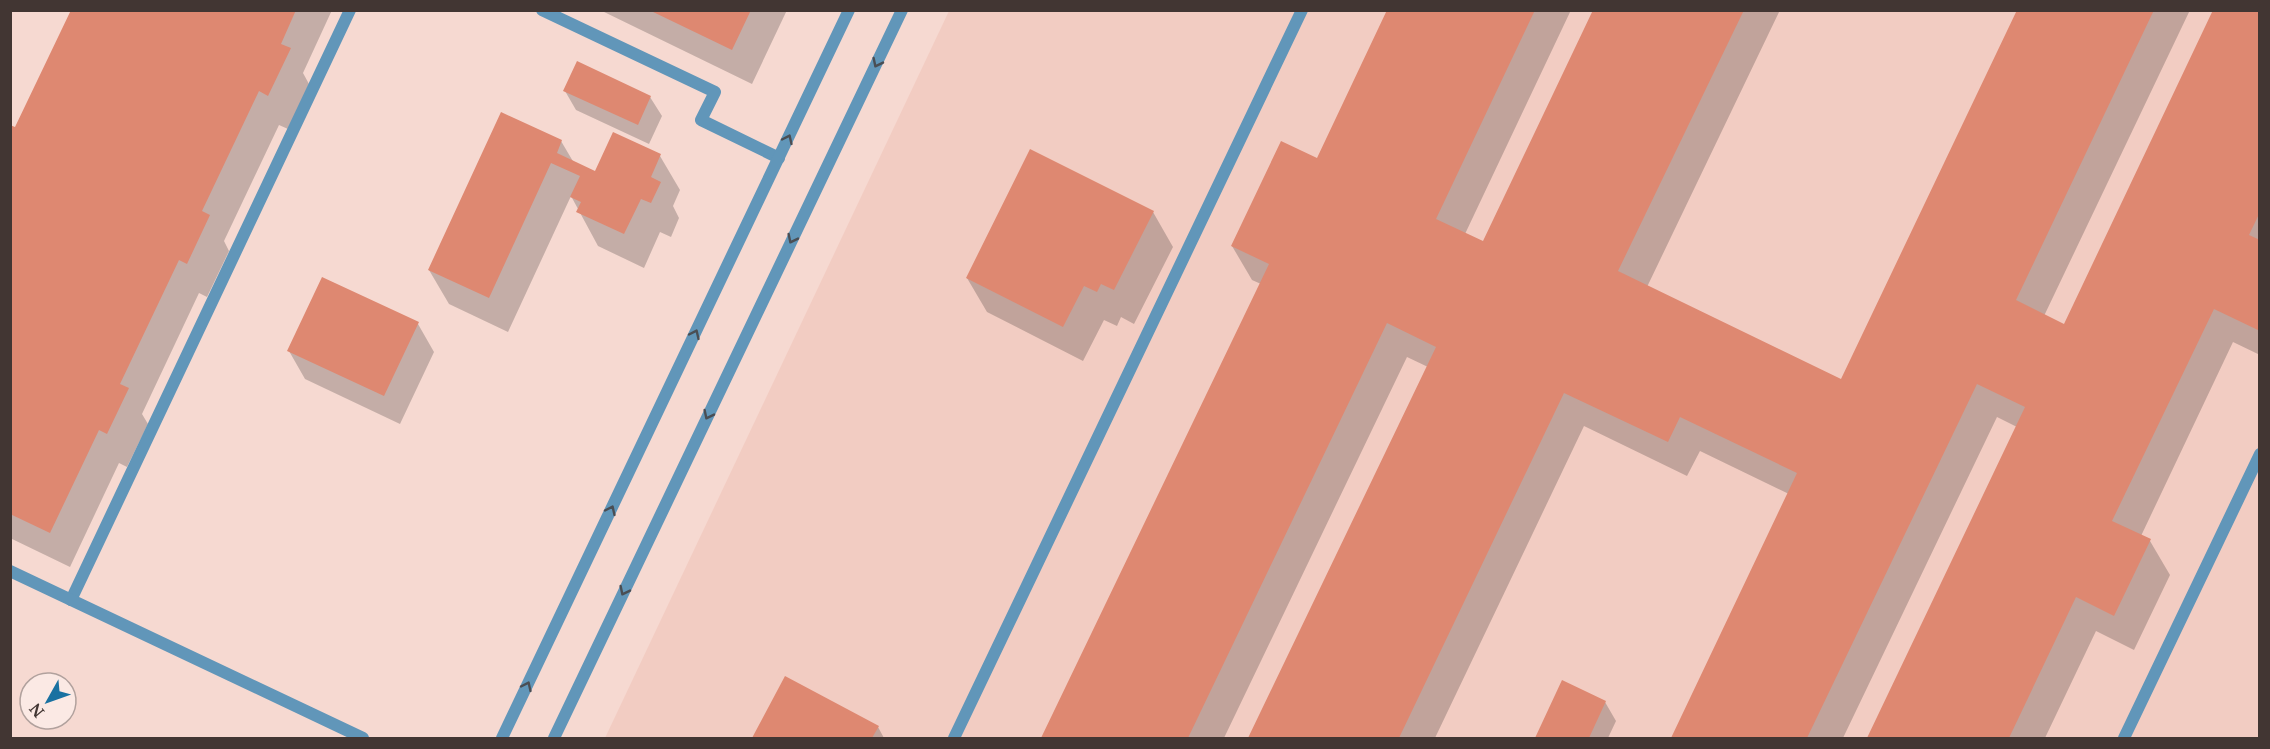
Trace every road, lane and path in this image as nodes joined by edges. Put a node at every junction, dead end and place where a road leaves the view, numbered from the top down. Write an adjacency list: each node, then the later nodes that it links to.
1 (350, 10): 9 (street)
2 (542, 10): 6 (street)
3 (849, 10): 6 (street, one-way to 3)
4 (902, 10): 12 (street, one-way to 12)
5 (1302, 10): 13 (street)
6 (779, 158): 11 (street, one-way to 6)
7 (2259, 454): 14 (street)
8 (10, 571): 9 (street)
9 (71, 600): 10 (street)
10 (363, 738)
11 (502, 738)
12 (554, 738)
13 (954, 738)
14 (2124, 738)

